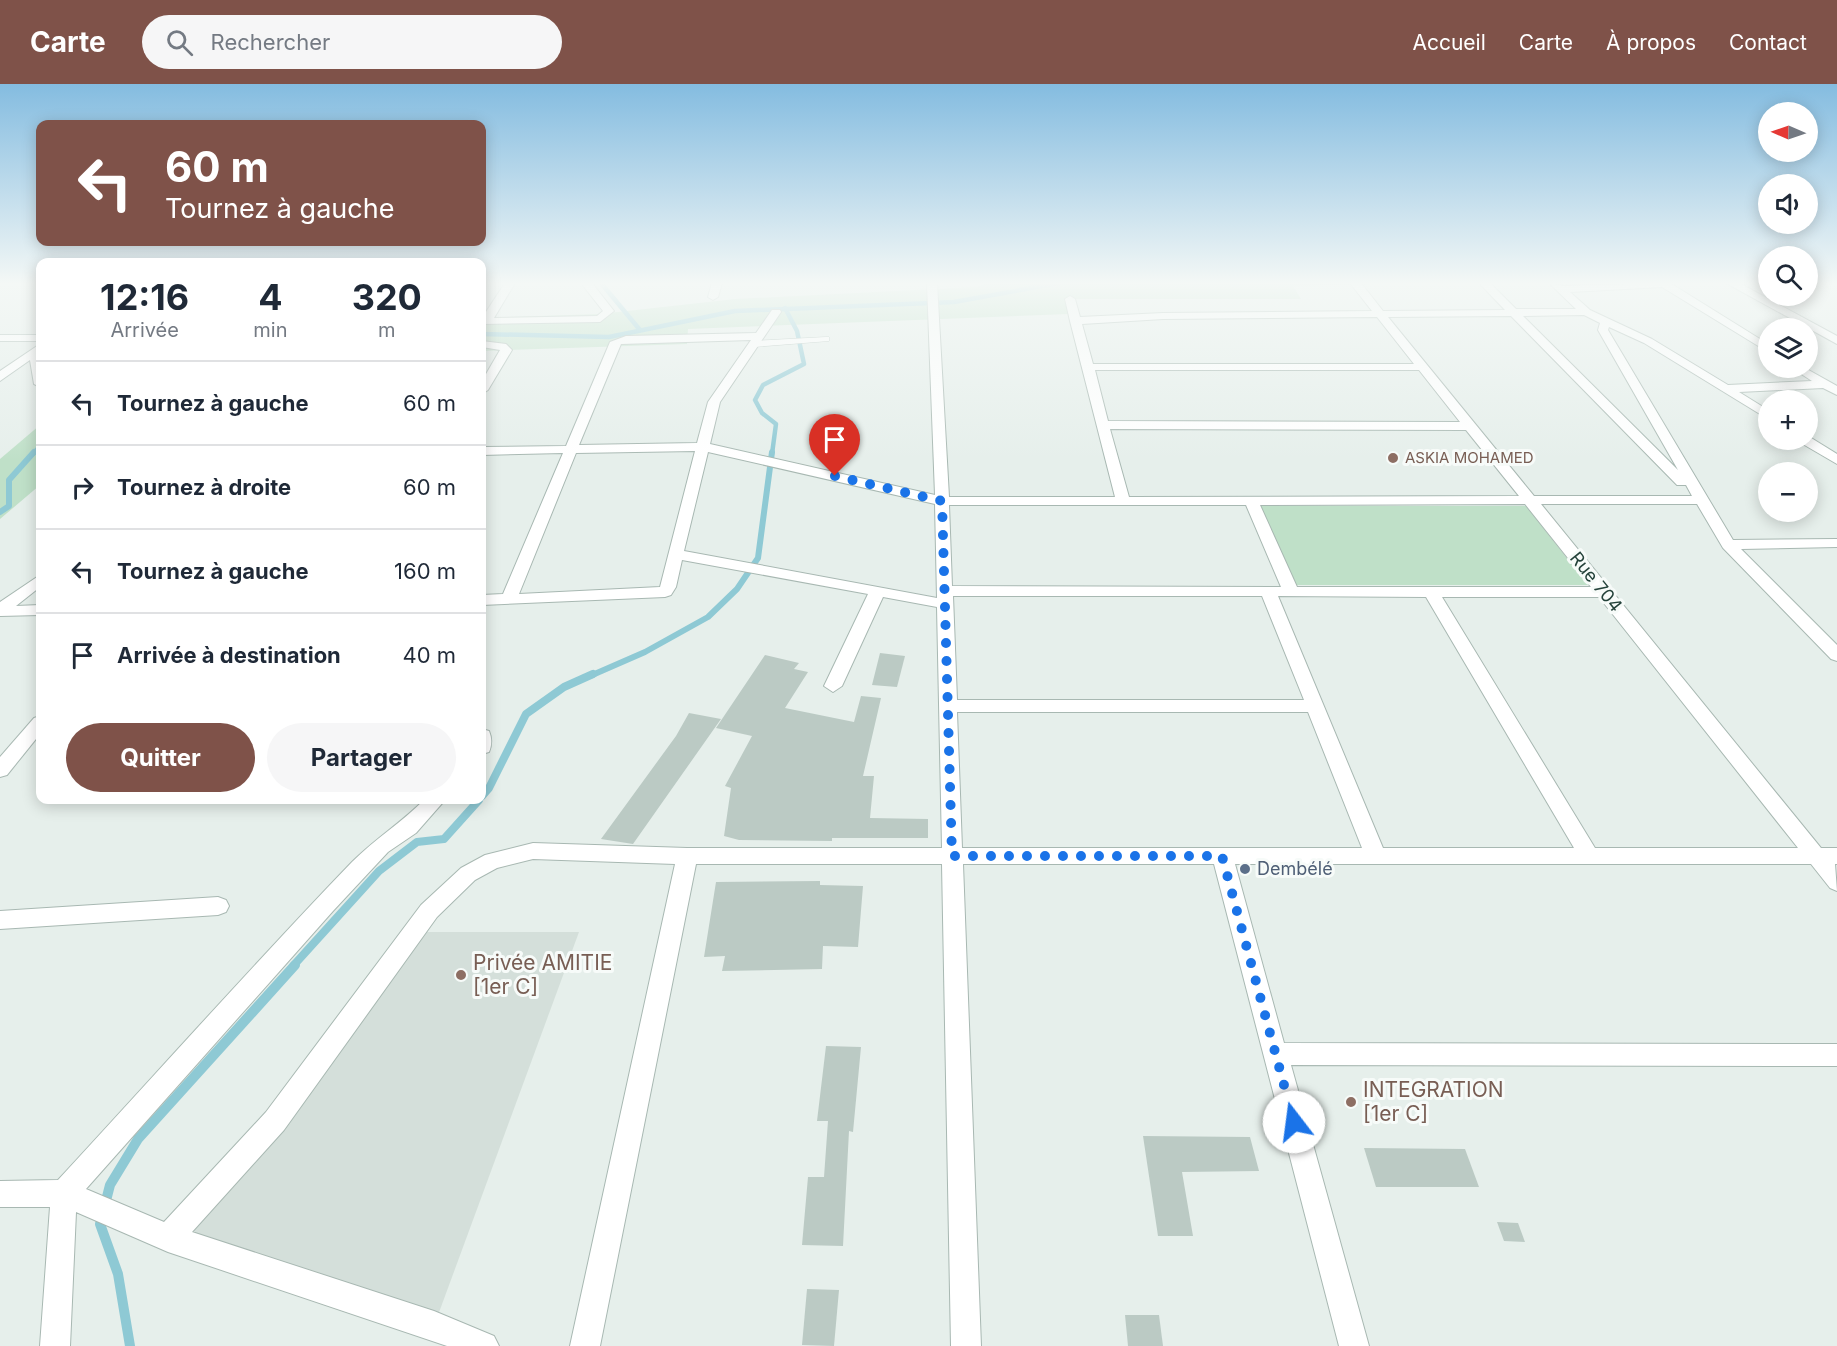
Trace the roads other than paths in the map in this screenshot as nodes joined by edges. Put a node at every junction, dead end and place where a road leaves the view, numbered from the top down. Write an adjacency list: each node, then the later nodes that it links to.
1 (617, 342): 23 (street)
2 (756, 342): 21 (street)
3 (934, 342): 27 (street)
4 (1081, 342): 11 (street)
5 (1402, 342): 12 (street, Rue 704)
6 (1544, 342): 26 (street)
7 (1610, 342): 26 (street)
8 (1645, 342): 16 (street)
9 (486, 344): 15 (street)
10 (36, 350): 13 (street)
11 (1087, 366): 12 (street); 19 (street)
12 (1422, 367): 20 (street, Rue 704)
13 (0, 377)
14 (1815, 378): 17 (street)
15 (486, 383)
16 (1728, 389): 17 (street); 18 (street)
17 (1834, 389)
18 (1758, 408)
19 (1103, 425): 20 (street); 28 (street)
20 (1470, 426): 30 (street, Rue 704)
21 (704, 447): 23 (street); 27 (street); 33 (street)
22 (1818, 448): 25 (street)
23 (571, 449): 24 (street); 42 (street)
24 (486, 451)
25 (1837, 460)
26 (1700, 500): 30 (street); 32 (street)
27 (942, 501): 28 (street); 40 (street)
28 (1123, 501): 29 (street)
29 (1251, 501): 30 (street); 36 (street)
30 (1531, 501): 39 (street, Rue 704)
31 (1837, 543): 32 (street)
32 (1728, 545): 45 (street)
33 (677, 554): 38 (street); 42 (street)
34 (36, 583): 43 (street)
35 (1268, 591): 36 (street); 40 (street); 48 (street)
36 (1291, 591): 37 (street)
37 (1431, 591): 39 (street); 56 (street)
38 (876, 592): 40 (street); 46 (street)
39 (1604, 592): 57 (street, Rue 704)
40 (945, 598): 47 (street)
41 (486, 600): 42 (street)
42 (508, 600)
43 (0, 610): 44 (street)
44 (36, 610)
45 (1834, 650)
46 (833, 686)
47 (948, 706): 48 (street); 53 (street)
48 (1315, 706): 55 (street)
49 (33, 740): 50 (street)
50 (0, 770)
51 (431, 804): 64 (street)
52 (687, 856): 53 (street); 65 (street); 68 (street)
53 (952, 856): 54 (street); 69 (street)
54 (1222, 856): 55 (street); 61 (street)
55 (1376, 856): 56 (street)
56 (1588, 856): 57 (street)
57 (1827, 856): 58 (street, Rue 704)
58 (1837, 882)
59 (218, 906): 60 (street)
60 (0, 920)
61 (1275, 1054): 62 (street); 70 (street)
62 (1837, 1054)
63 (0, 1194): 64 (street)
64 (64, 1194): 65 (street); 66 (street)
65 (168, 1238): 67 (street)
66 (55, 1346)
67 (484, 1346)
68 (585, 1346)
69 (966, 1346)
70 (1354, 1346)

